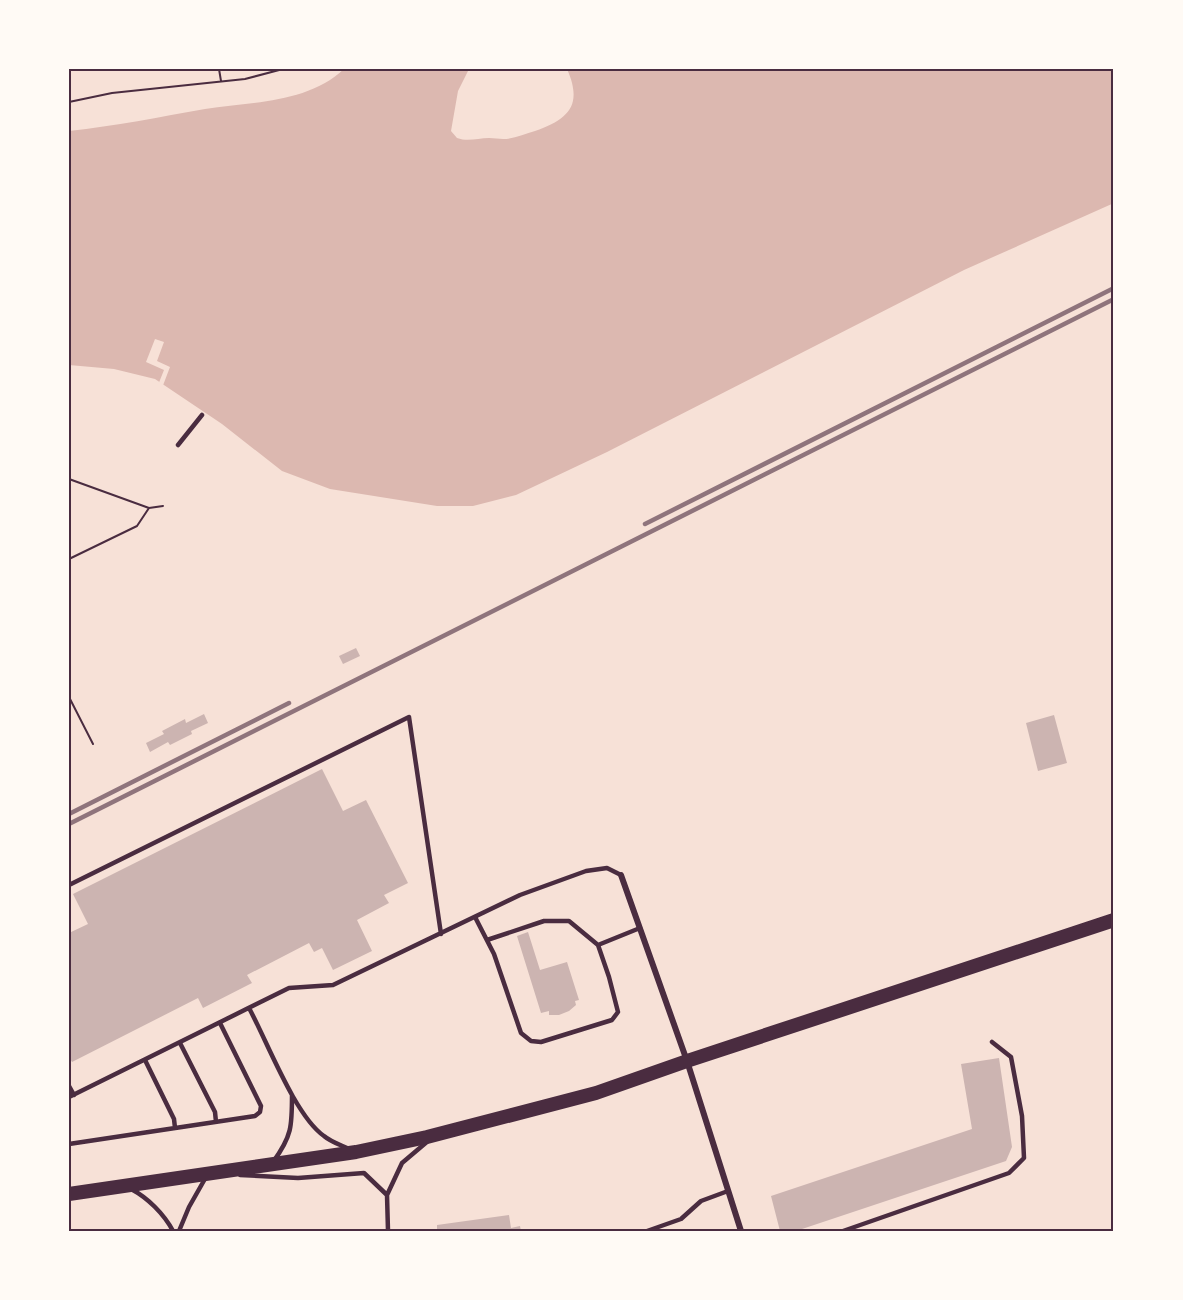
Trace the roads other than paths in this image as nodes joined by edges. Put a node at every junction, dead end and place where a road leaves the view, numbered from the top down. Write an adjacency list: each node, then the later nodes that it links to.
1 (202, 415): 2 (lane)
2 (178, 445)
3 (621, 875): 5 (lane); 7 (street)
4 (69, 885): 8 (lane)
5 (475, 917): 8 (lane); 9 (lane)
6 (1114, 920): 16 (main road)
7 (640, 928): 10 (lane); 16 (street)
8 (441, 934): 11 (lane)
9 (487, 940): 10 (lane); 10 (lane)
10 (598, 945)
11 (249, 1008): 12 (lane); 18 (lane)
12 (220, 1023): 14 (lane); 20 (lane)
13 (992, 1042): 36 (lane)
14 (180, 1043): 15 (lane); 20 (lane)
15 (145, 1060): 19 (lane); 21 (lane)
16 (687, 1061): 22 (main road); 28 (street)
17 (69, 1086): 19 (lane)
18 (292, 1095): 24 (lane); 25 (lane)
19 (71, 1096)
20 (216, 1122): 21 (lane)
21 (175, 1128): 23 (lane)
22 (434, 1136): 24 (main road); 30 (lane)
23 (69, 1144)
24 (356, 1152): 25 (main road)
25 (270, 1166): 26 (main road)
26 (210, 1174): 27 (main road); 30 (lane); 32 (lane)
27 (126, 1186): 29 (main road); 31 (lane)
28 (728, 1191): 34 (lane); 35 (street)
29 (69, 1194)
30 (387, 1195): 33 (lane)
31 (173, 1231)
32 (179, 1231)
33 (388, 1231)
34 (647, 1231)
35 (741, 1231)
36 (843, 1231)

